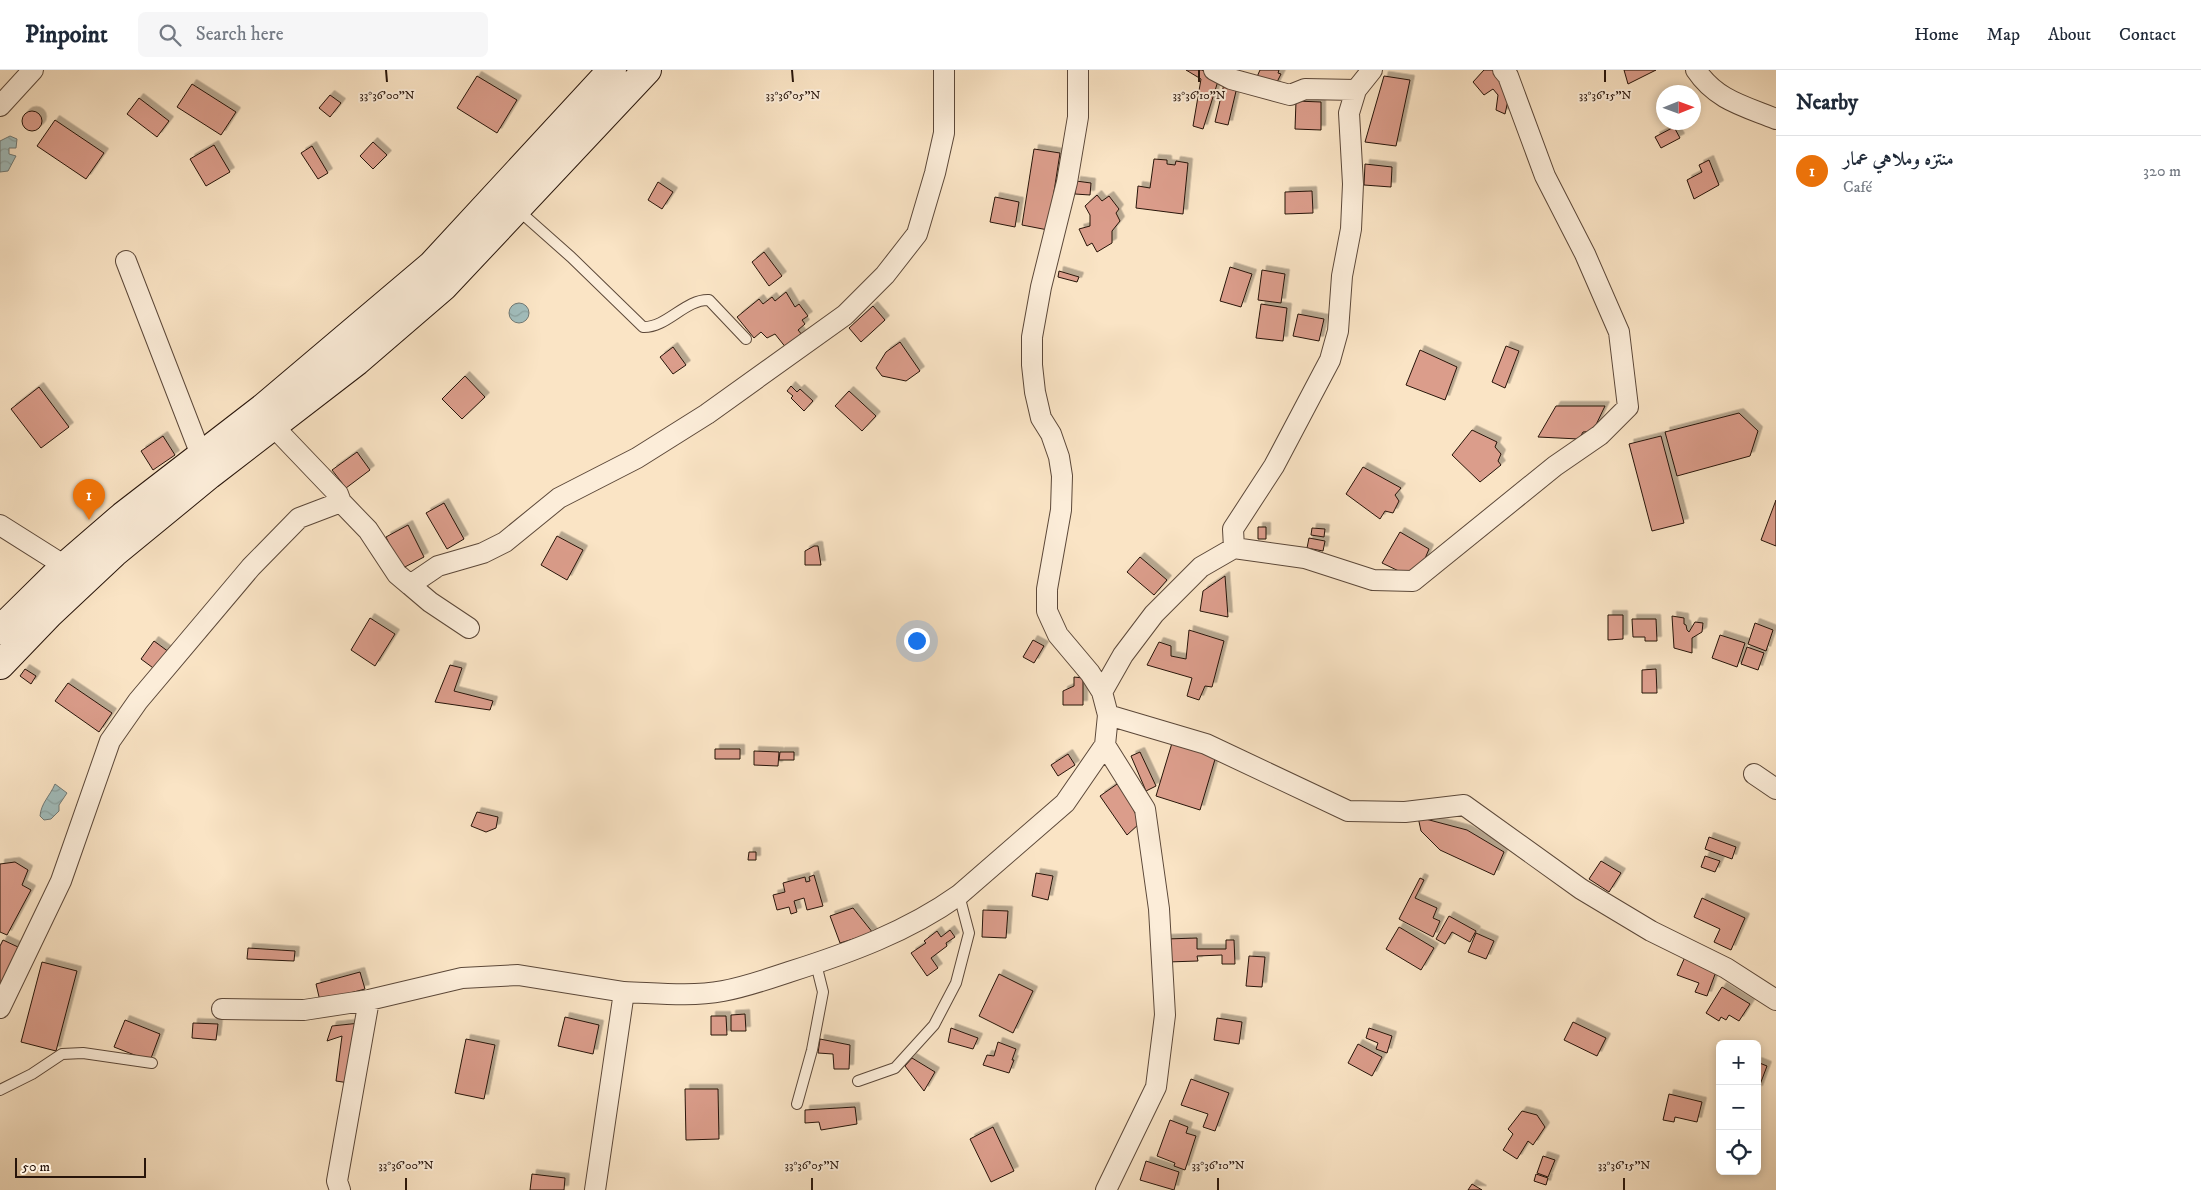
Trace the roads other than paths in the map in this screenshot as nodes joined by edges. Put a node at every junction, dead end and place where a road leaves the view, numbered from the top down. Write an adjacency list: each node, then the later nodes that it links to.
1 (33, 70): 11 (street)
2 (612, 70): 17 (main road)
3 (647, 70): 13 (main road)
4 (944, 70): 22 (street)
5 (1078, 70): 26 (street)
6 (1214, 70): 10 (street)
7 (1372, 70): 10 (street)
8 (1503, 70): 20 (street)
9 (1696, 70): 12 (street)
10 (1356, 90): 20 (street)
11 (0, 106)
12 (1776, 119)
13 (515, 208): 15 (lane); 16 (main road)
14 (126, 261): 17 (street)
15 (746, 339)
16 (273, 426): 18 (street); 25 (main road)
17 (201, 455): 21 (main road)
18 (341, 502): 22 (street); 36 (street)
19 (0, 525): 21 (street)
20 (1234, 548): 26 (street)
21 (65, 566): 24 (main road)
22 (410, 585): 23 (street)
23 (469, 628)
24 (0, 630)
25 (0, 665)
26 (1102, 692): 27 (street)
27 (1108, 715): 28 (street); 35 (street)
28 (1105, 745): 31 (street); 44 (street)
29 (1754, 774): 30 (street)
30 (1776, 788)
31 (959, 895): 32 (street); 39 (lane)
32 (816, 964): 33 (street); 41 (lane)
33 (624, 992): 34 (street); 43 (street)
34 (369, 1000): 37 (street); 42 (street)
35 (1776, 1000)
36 (0, 1008)
37 (222, 1009)
38 (152, 1063): 40 (lane)
39 (858, 1080)
40 (0, 1090)
41 (797, 1104)
42 (340, 1190)
43 (595, 1190)
44 (1106, 1190)

